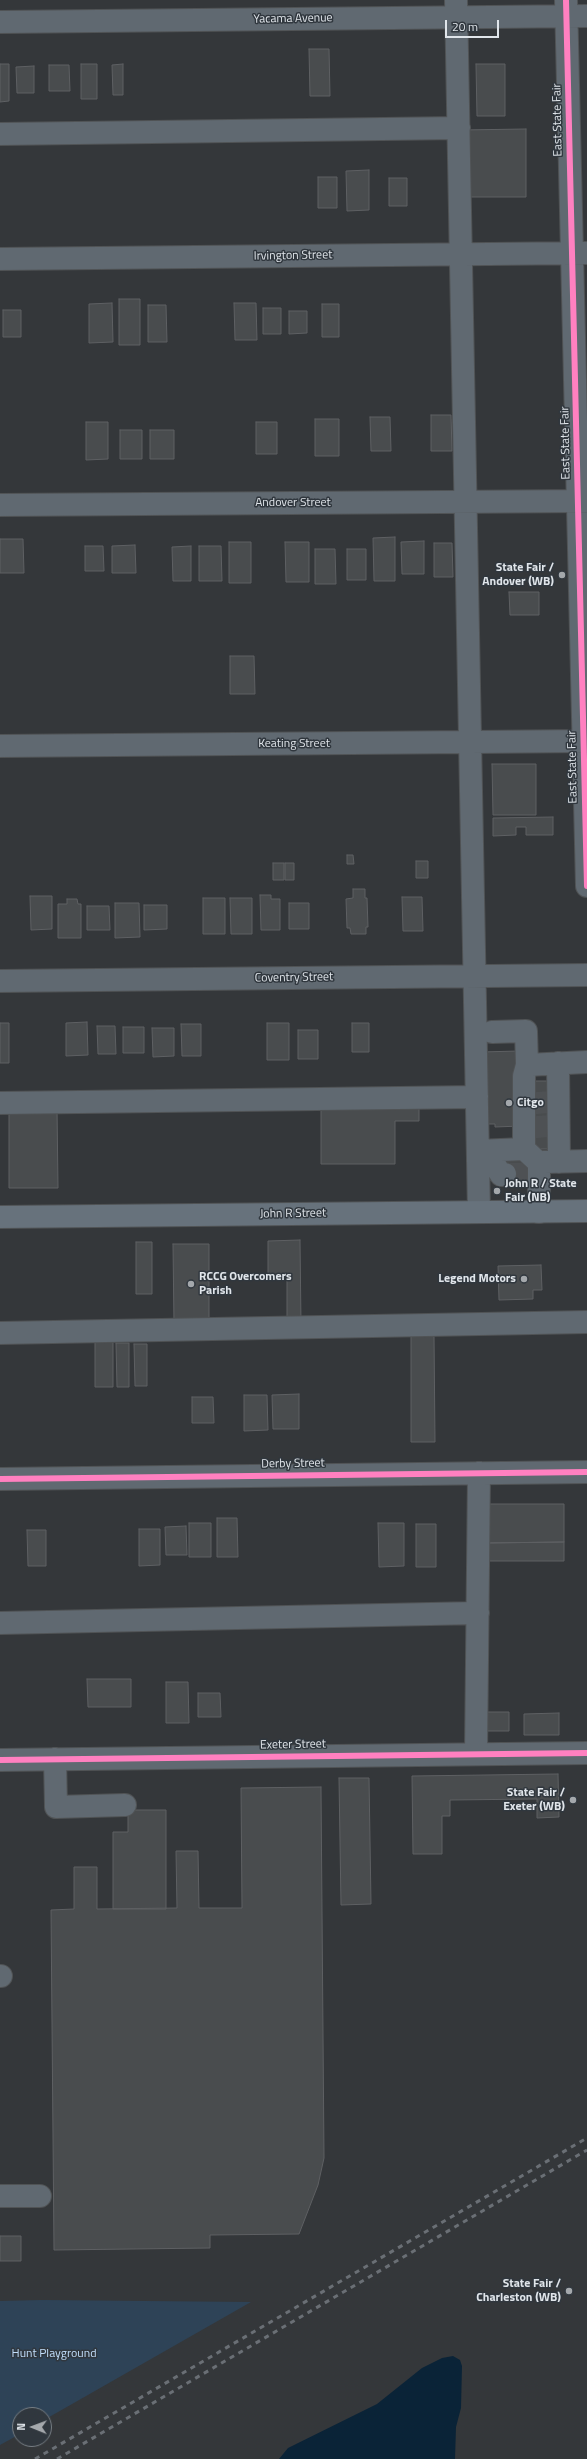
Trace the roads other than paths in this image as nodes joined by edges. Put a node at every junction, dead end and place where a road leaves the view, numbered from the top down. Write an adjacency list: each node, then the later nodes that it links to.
1 (456, 9): 2 (street, Yacama Avenue); 3 (street, Yacama Avenue); 4 (street)
2 (573, 11): 6 (street, East State Fair)
3 (0, 22)
4 (458, 128): 5 (street); 7 (street)
5 (0, 134)
6 (580, 253): 7 (street, Irvington Street); 9 (street, East State Fair)
7 (461, 255): 8 (street, Irvington Street); 11 (street)
8 (0, 259)
9 (581, 363): 10 (street, East State Fair)
10 (583, 501): 11 (street, Andover Street); 14 (street, East State Fair)
11 (467, 502): 12 (street, Andover Street); 13 (street)
12 (0, 505)
13 (470, 742): 14 (street, Keating Street); 15 (street, Keating Street); 18 (street)
14 (585, 742): 16 (street, East State Fair)
15 (0, 746)
16 (587, 886)
17 (587, 974): 18 (street, Coventry Street)
18 (474, 976): 19 (street, Coventry Street); 24 (street)
19 (0, 981)
20 (492, 1032): 23 (street)
21 (587, 1062): 22 (street)
22 (558, 1063): 23 (street); 28 (street)
23 (527, 1065): 28 (street)
24 (477, 1097): 25 (street); 26 (street)
25 (0, 1103)
26 (494, 1161): 28 (street); 30 (street)
27 (587, 1161): 28 (street)
28 (536, 1164): 31 (street)
29 (587, 1211): 31 (main road, John R Street)
30 (479, 1212): 31 (main road, John R Street); 32 (main road, John R Street)
31 (540, 1212)
32 (0, 1217)
33 (587, 1322): 34 (street)
34 (0, 1333)
35 (587, 1472): 36 (street, Derby Street)
36 (479, 1473): 37 (street, Derby Street); 38 (street)
37 (0, 1479)
38 (478, 1613): 39 (street); 41 (street)
39 (0, 1623)
40 (587, 1753): 41 (street, Exeter Street)
41 (476, 1754): 42 (street, Exeter Street)
42 (55, 1759): 43 (street, Exeter Street); 44 (street)
43 (0, 1760)
44 (126, 1805)
45 (0, 2196): 46 (street)
46 (40, 2196)

